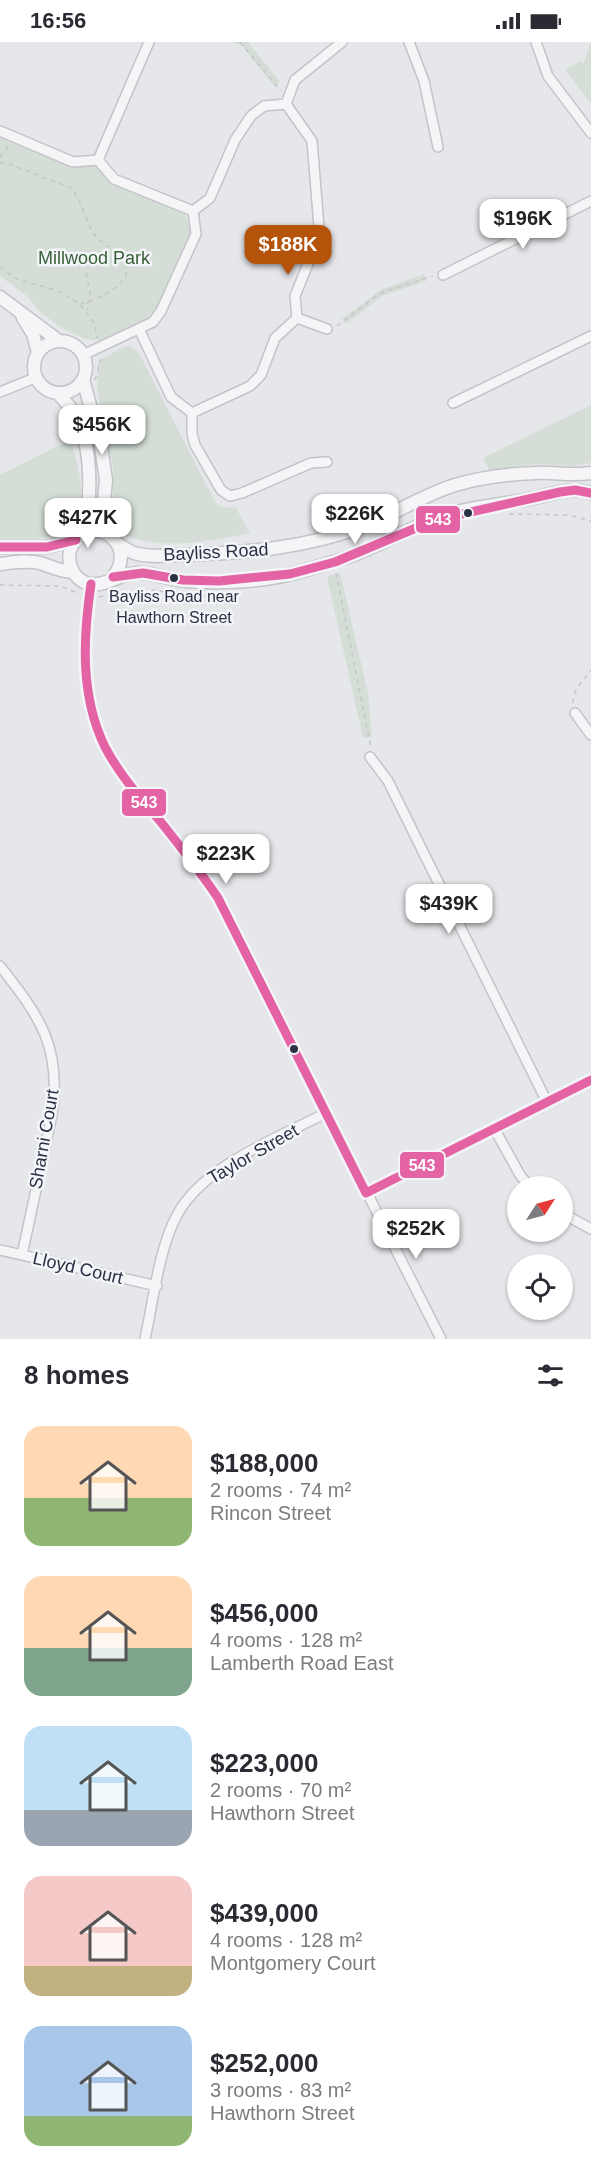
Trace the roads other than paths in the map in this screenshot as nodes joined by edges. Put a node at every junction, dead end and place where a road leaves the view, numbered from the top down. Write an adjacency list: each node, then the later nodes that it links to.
1 (149, 42): 9 (street)
2 (342, 42): 5 (street)
3 (409, 42): 8 (street)
4 (536, 42): 7 (street)
5 (286, 101): 11 (street); 15 (street)
6 (4, 132): 9 (street)
7 (591, 133)
8 (438, 147)
9 (98, 160): 11 (street)
10 (591, 201): 12 (street)
11 (193, 211): 16 (street)
12 (442, 275)
13 (0, 297): 14 (street)
14 (18, 309): 19 (street); 20 (street)
15 (297, 318): 17 (street); 27 (street)
16 (139, 329): 21 (street); 27 (street)
17 (327, 329)
18 (591, 336): 26 (street)
19 (59, 341): 20 (street); 21 (street)
20 (38, 353): 22 (street)
21 (83, 355): 23 (street)
22 (37, 377): 24 (street); 25 (street)
23 (83, 379): 25 (street); 31 (street)
24 (0, 392)
25 (58, 393): 32 (street)
26 (453, 403)
27 (192, 413): 28 (street)
28 (327, 462)
29 (591, 473): 33 (street, Bayliss Road)
30 (591, 493): 37 (street, Bayliss Road)
31 (108, 534): 32 (street); 33 (street, Bayliss Road)
32 (80, 537): 34 (street); 36 (street)
33 (118, 544): 37 (street)
34 (0, 547)
35 (0, 564): 36 (street)
36 (73, 572): 38 (street)
37 (113, 577): 38 (street, Bayliss Road)
38 (91, 584): 45 (street)
39 (575, 713): 40 (street)
40 (591, 735)
41 (370, 757): 44 (street)
42 (0, 966): 52 (street, Sharni Court)
43 (591, 1080): 44 (street)
44 (547, 1102): 46 (street)
45 (326, 1113): 48 (street); 53 (street, Taylor Street)
46 (494, 1128): 47 (street); 48 (street)
47 (520, 1176)
48 (366, 1192): 55 (street)
49 (573, 1219): 50 (street)
50 (591, 1229)
51 (0, 1250): 52 (street, Lloyd Court)
52 (22, 1255): 53 (street, Lloyd Court)
53 (157, 1286): 54 (street, Taylor Street)
54 (145, 1339)
55 (441, 1339)

